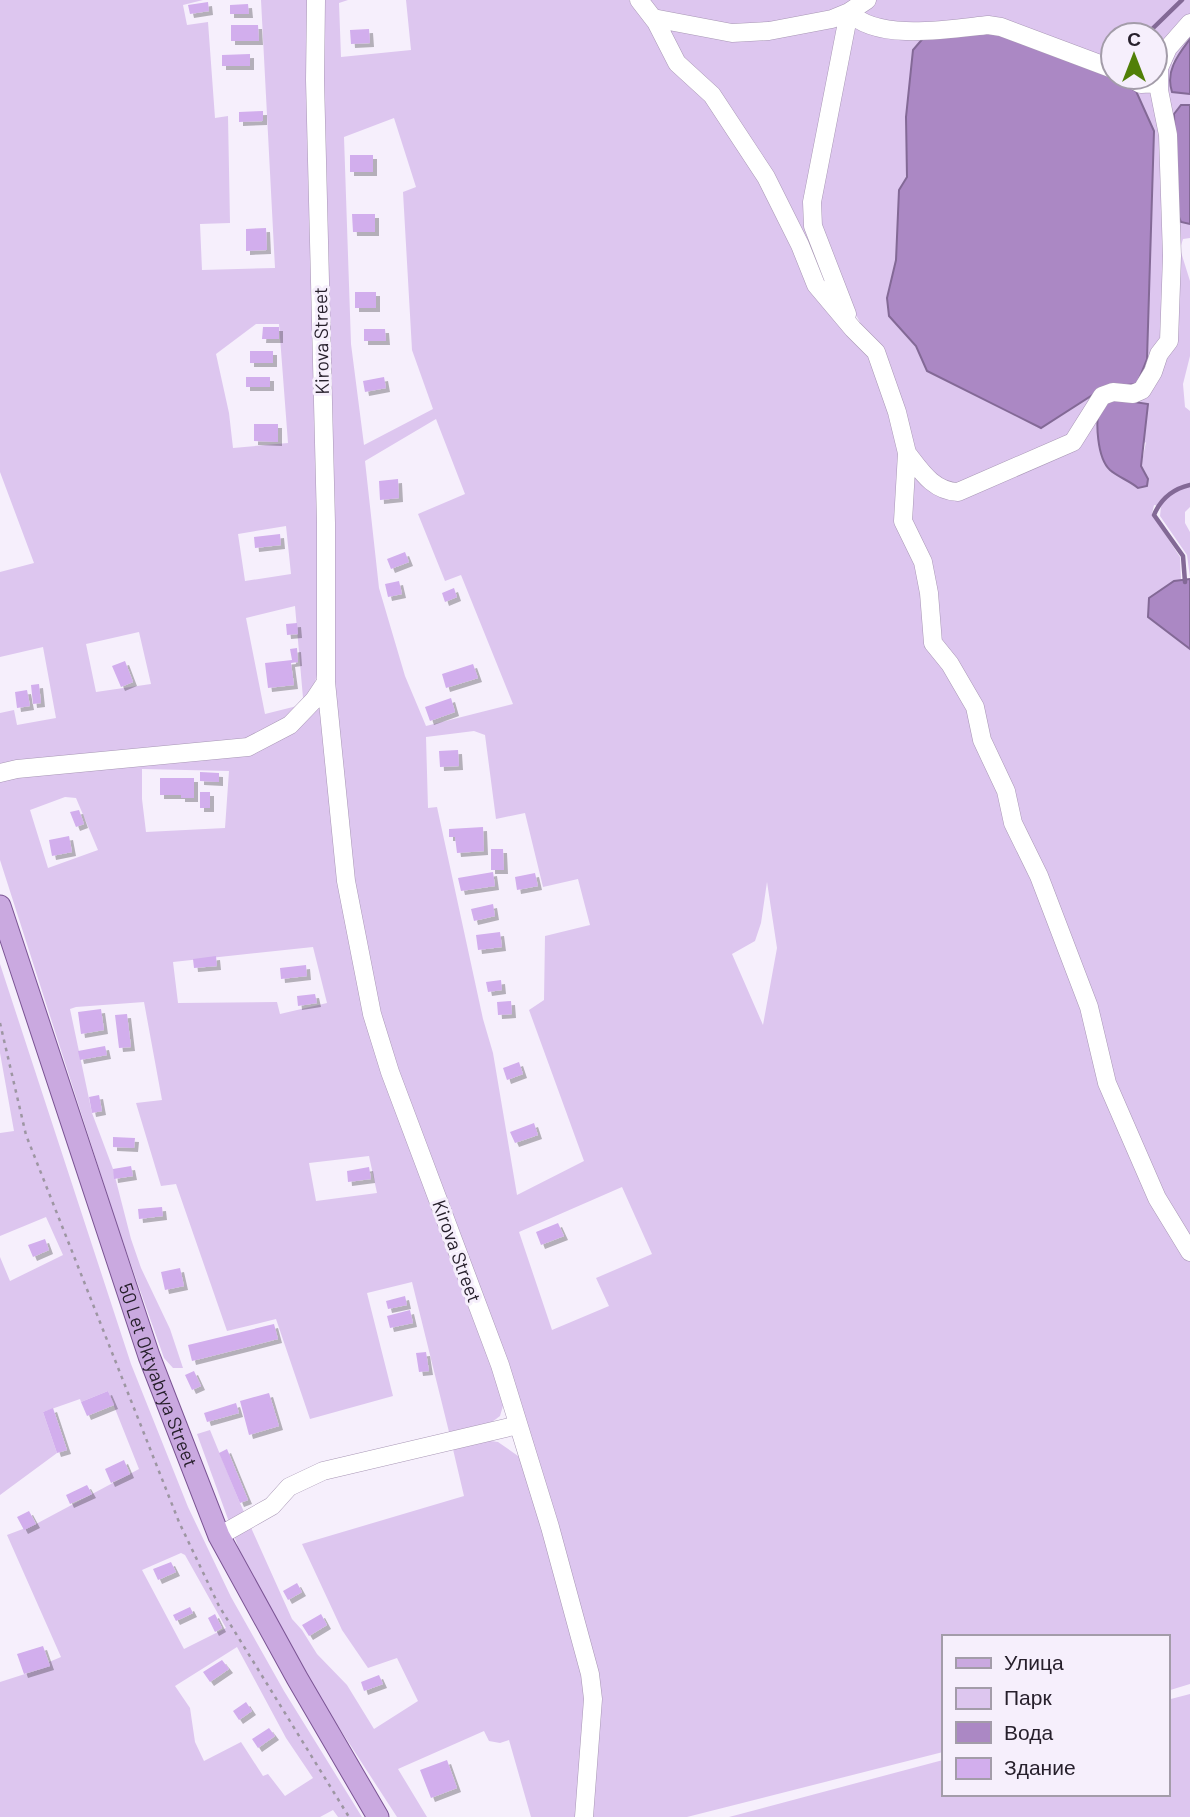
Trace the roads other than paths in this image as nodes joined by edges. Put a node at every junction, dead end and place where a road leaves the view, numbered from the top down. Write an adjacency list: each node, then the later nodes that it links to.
1 (316, 0): 12 (street, Kirova Street)
2 (639, 0): 5 (street)
3 (867, 0): 4 (street)
4 (849, 12): 5 (street); 8 (street); 10 (street)
5 (653, 18): 10 (street)
6 (1190, 23): 7 (street)
7 (1169, 47)
8 (1099, 64)
9 (1160, 91): 11 (street)
10 (853, 329): 11 (street)
11 (907, 453): 15 (street)
12 (326, 682): 13 (street); 16 (street, Kirova Street)
13 (0, 773)
14 (1, 914): 17 (main road, 50 Let Oktyabrya Street)
15 (1190, 1252)
16 (518, 1425): 17 (street); 19 (street, Kirova Street)
17 (219, 1536): 18 (main road, 50 Let Oktyabrya Street)
18 (378, 1817)
19 (584, 1817)

